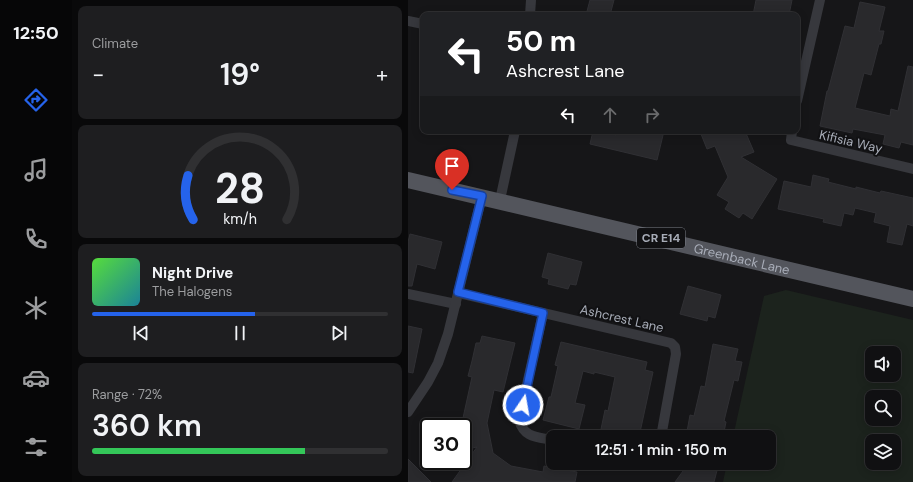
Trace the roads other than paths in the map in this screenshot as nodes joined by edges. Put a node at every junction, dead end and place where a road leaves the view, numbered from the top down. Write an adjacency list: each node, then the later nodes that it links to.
1 (530, 0): 3 (street)
2 (820, 0): 6 (street)
3 (530, 12)
4 (408, 20): 5 (street)
5 (420, 23)
6 (800, 88)
7 (513, 134): 12 (street)
8 (792, 134): 9 (street, Kifisia Way)
9 (913, 169)
10 (408, 180): 11 (main road, Greenback Lane / CR E14)
11 (482, 196): 12 (main road, Greenback Lane / CR E14); 13 (street)
12 (500, 200): 15 (main road, Greenback Lane / CR E14)
13 (458, 292): 16 (street); 17 (street, Ashcrest Lane)
14 (408, 294): 16 (street)
15 (913, 299)
16 (456, 304): 18 (street)
17 (543, 313): 19 (street, Ashcrest Lane); 20 (street)
18 (408, 412)
19 (662, 430)
20 (546, 439)

